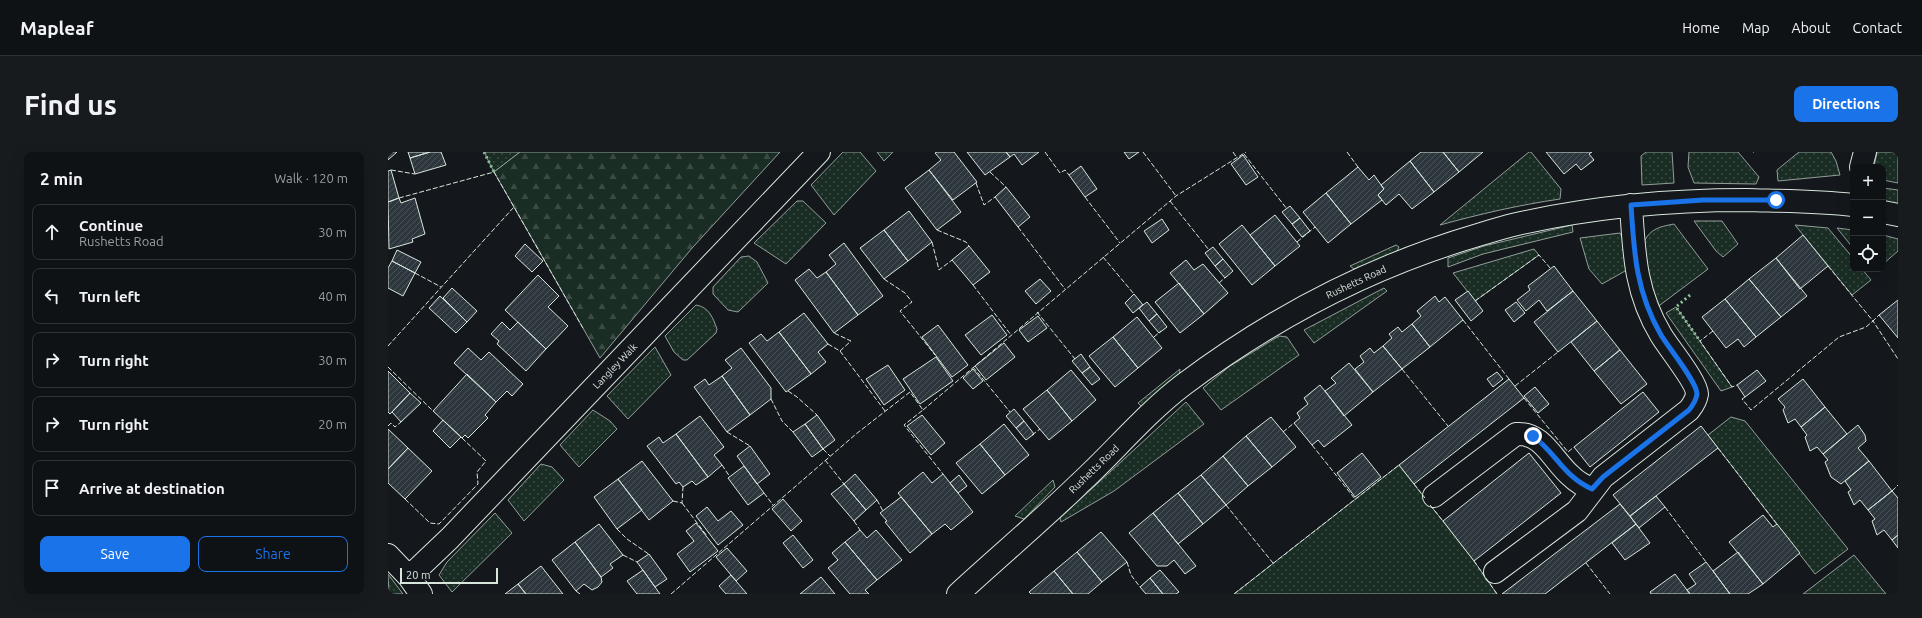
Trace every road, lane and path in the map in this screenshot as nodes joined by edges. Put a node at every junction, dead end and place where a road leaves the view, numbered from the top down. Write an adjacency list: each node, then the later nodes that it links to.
1 (819, 152): 12 (street, Langley Walk)
2 (1865, 152): 3 (street)
3 (1862, 164)
4 (1850, 202): 5 (street, Rushetts Road)
5 (1631, 205): 8 (street); 13 (street, Rushetts Road)
6 (1886, 213): 7 (street)
7 (1898, 215)
8 (1592, 489): 9 (street); 11 (street)
9 (1434, 496)
10 (388, 555): 12 (street)
11 (1495, 572)
12 (415, 586)
13 (958, 594)

